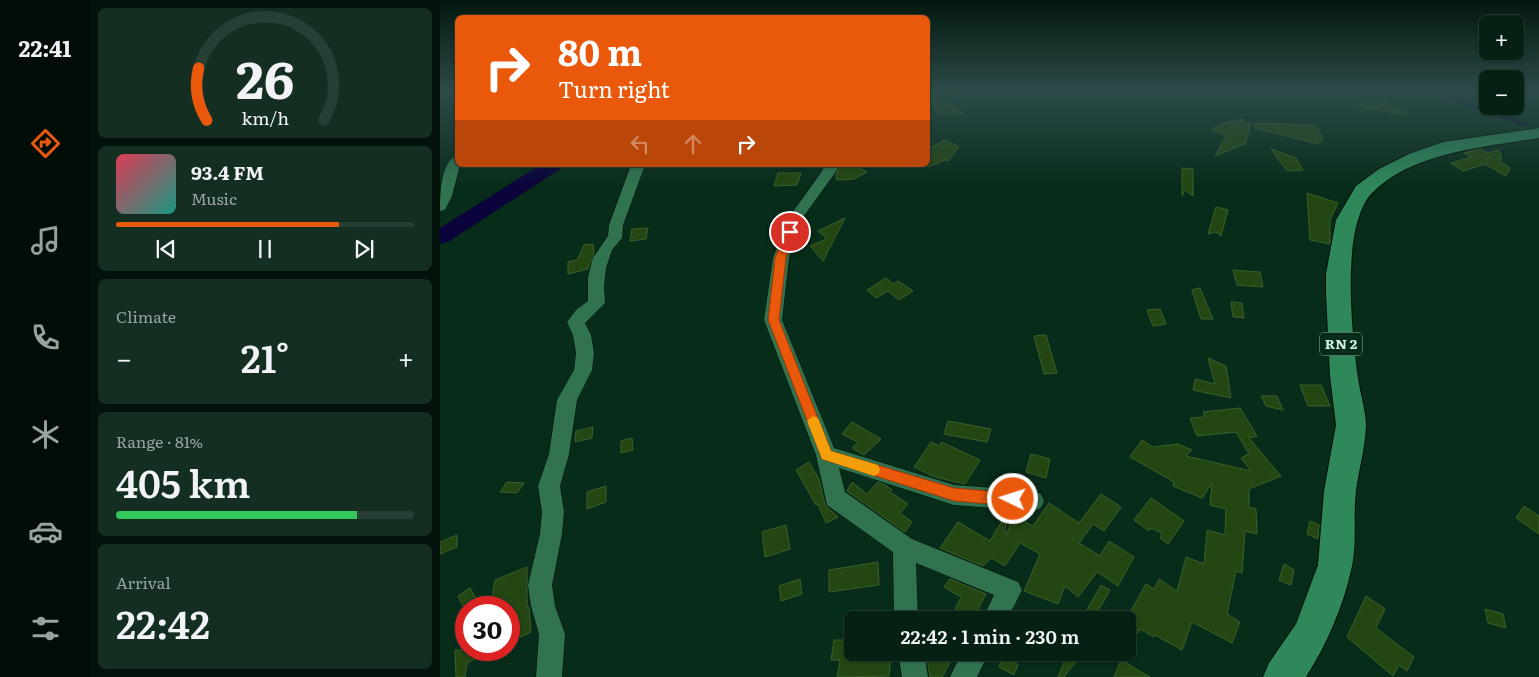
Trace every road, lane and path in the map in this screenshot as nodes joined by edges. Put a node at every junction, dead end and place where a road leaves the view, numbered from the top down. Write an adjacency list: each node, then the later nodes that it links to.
1 (1539, 133): 16 (main road, RN 2)
2 (455, 162): 5 (street)
3 (637, 167): 13 (street)
4 (830, 167): 6 (street)
5 (440, 207)
6 (826, 455): 7 (street); 8 (street)
7 (1033, 501)
8 (904, 547): 9 (street); 10 (street)
9 (906, 611)
10 (999, 611)
11 (913, 661): 14 (street)
12 (972, 661): 15 (street)
13 (549, 677)
14 (915, 677)
15 (964, 677)
16 (1283, 677)

